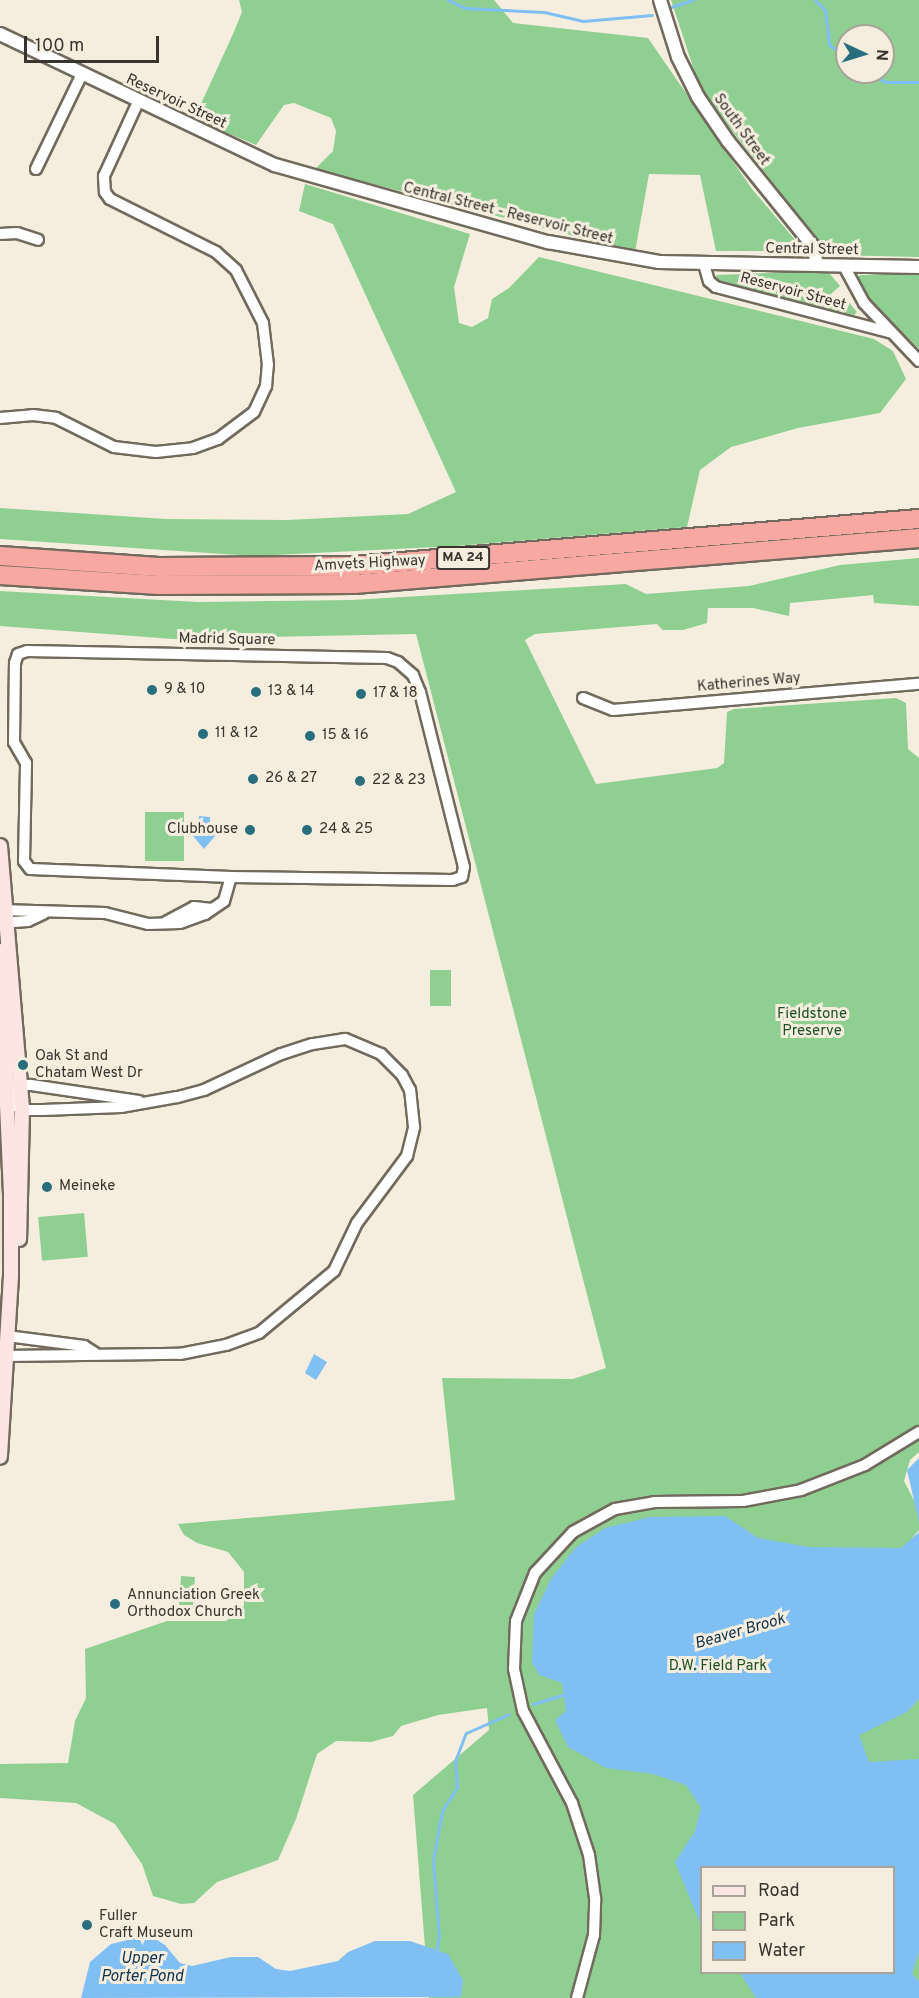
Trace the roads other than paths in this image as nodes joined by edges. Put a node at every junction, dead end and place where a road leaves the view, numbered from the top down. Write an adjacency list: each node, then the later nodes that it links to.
1 (660, 0): 10 (street, South Street)
2 (0, 34): 3 (street, Reservoir Street)
3 (82, 74): 4 (street, Reservoir Street); 5 (street)
4 (138, 102): 6 (street, Reservoir Street); 17 (street)
5 (36, 169)
6 (308, 177): 9 (street, Central Street - Reservoir Street)
7 (0, 234): 8 (street)
8 (38, 240)
9 (704, 264): 10 (street, Central Street); 14 (street, Reservoir Street)
10 (817, 266): 11 (street, Central Street)
11 (844, 266): 12 (street, Central Street); 13 (street)
12 (919, 267)
13 (864, 303): 14 (street); 15 (street)
14 (847, 321): 15 (street, Reservoir Street)
15 (889, 332): 16 (street)
16 (919, 361)
17 (0, 418)
18 (919, 519): 20 (highway, Amvets Highway / MA 24)
19 (919, 538): 21 (highway, Amvets Highway / MA 24)
20 (2, 556)
21 (3, 575)
22 (919, 684): 23 (street, Katherines Way)
23 (584, 698)
24 (0, 846): 26 (main road)
25 (231, 877): 25 (street, Madrid Square); 26 (street)
26 (3, 916): 28 (main road)
27 (0, 951): 29 (main road)
28 (21, 1085): 29 (street); 30 (street); 31 (main road)
29 (4, 1102): 31 (street); 32 (main road)
30 (142, 1102): 31 (street); 34 (street)
31 (22, 1110): 32 (main road)
32 (11, 1276): 33 (main road)
33 (7, 1336): 34 (street); 35 (main road)
34 (95, 1353): 35 (street)
35 (6, 1356): 37 (main road)
36 (919, 1432): 38 (street)
37 (0, 1457)
38 (577, 1998)

